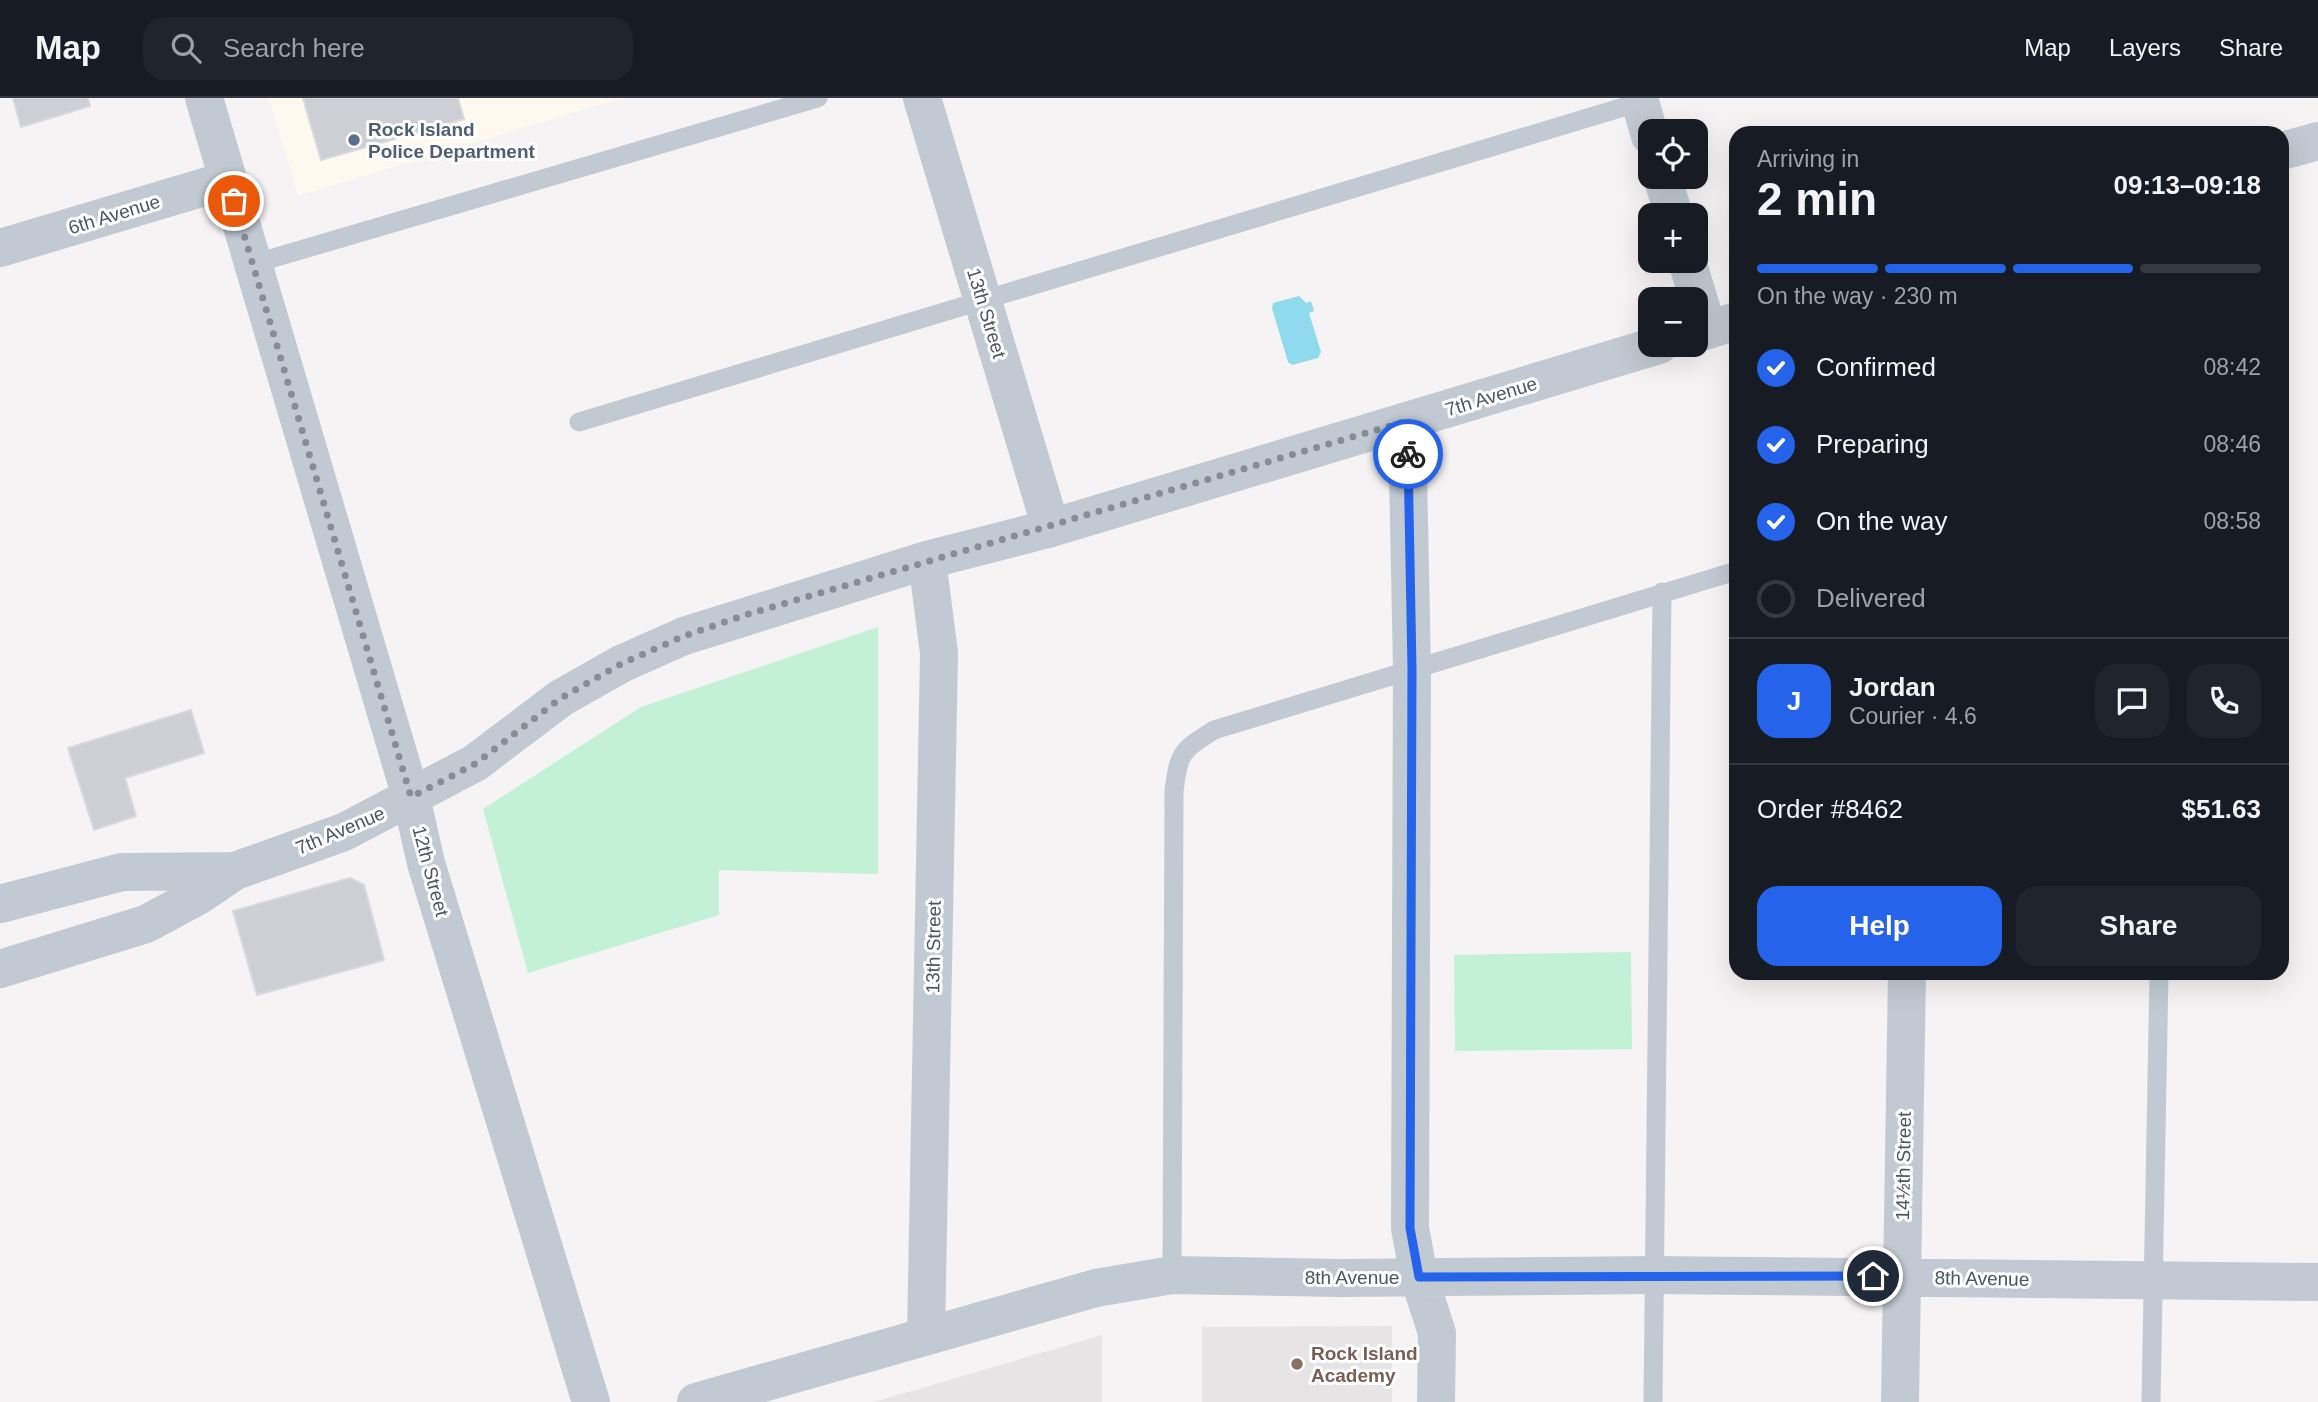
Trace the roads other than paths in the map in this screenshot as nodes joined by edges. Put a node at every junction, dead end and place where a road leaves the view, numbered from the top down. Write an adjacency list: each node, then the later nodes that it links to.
1 (204, 98): 7 (street, 12th Street)
2 (818, 98): 9 (lane)
3 (922, 98): 11 (street, 13th Street)
4 (1645, 109): 11 (lane)
5 (2318, 141): 6 (street)
6 (2289, 149)
7 (228, 180): 8 (street, 6th Avenue); 9 (street, 12th Street)
8 (0, 248)
9 (253, 264): 21 (street, 12th Street)
10 (1692, 273): 12 (street)
11 (983, 299): 15 (lane); 16 (street, 13th Street)
12 (1713, 328)
13 (1638, 351): 14 (street, 7th Avenue)
14 (1407, 421): 16 (street, 7th Avenue); 20 (street)
15 (579, 422)
16 (1051, 527): 17 (street, 7th Avenue)
17 (927, 560): 21 (street, 7th Avenue); 33 (street, 13th Street)
18 (1729, 573): 19 (lane)
19 (1662, 592): 20 (lane); 28 (lane)
20 (1412, 669): 27 (lane); 29 (street)
21 (411, 797): 22 (street, 7th Avenue); 34 (street, 12th Street)
22 (235, 871): 23 (street, 7th Avenue); 24 (street, 7th Avenue)
23 (0, 904)
24 (0, 969)
25 (1907, 980): 30 (street, 14½th Street)
26 (2159, 980): 31 (lane)
27 (1172, 1275): 29 (street, 8th Avenue); 33 (street, 8th Avenue)
28 (1653, 1275): 29 (street, 8th Avenue); 30 (street, 8th Avenue); 37 (lane)
29 (1419, 1277): 36 (street)
30 (1901, 1277): 31 (street, 8th Avenue); 38 (street, 14½th Street)
31 (2151, 1282): 32 (street, 8th Avenue); 39 (lane)
32 (2318, 1282)
33 (926, 1335): 35 (street, 8th Avenue)
34 (590, 1402)
35 (696, 1402)
36 (1436, 1402)
37 (1653, 1402)
38 (1900, 1402)
39 (2151, 1402)

